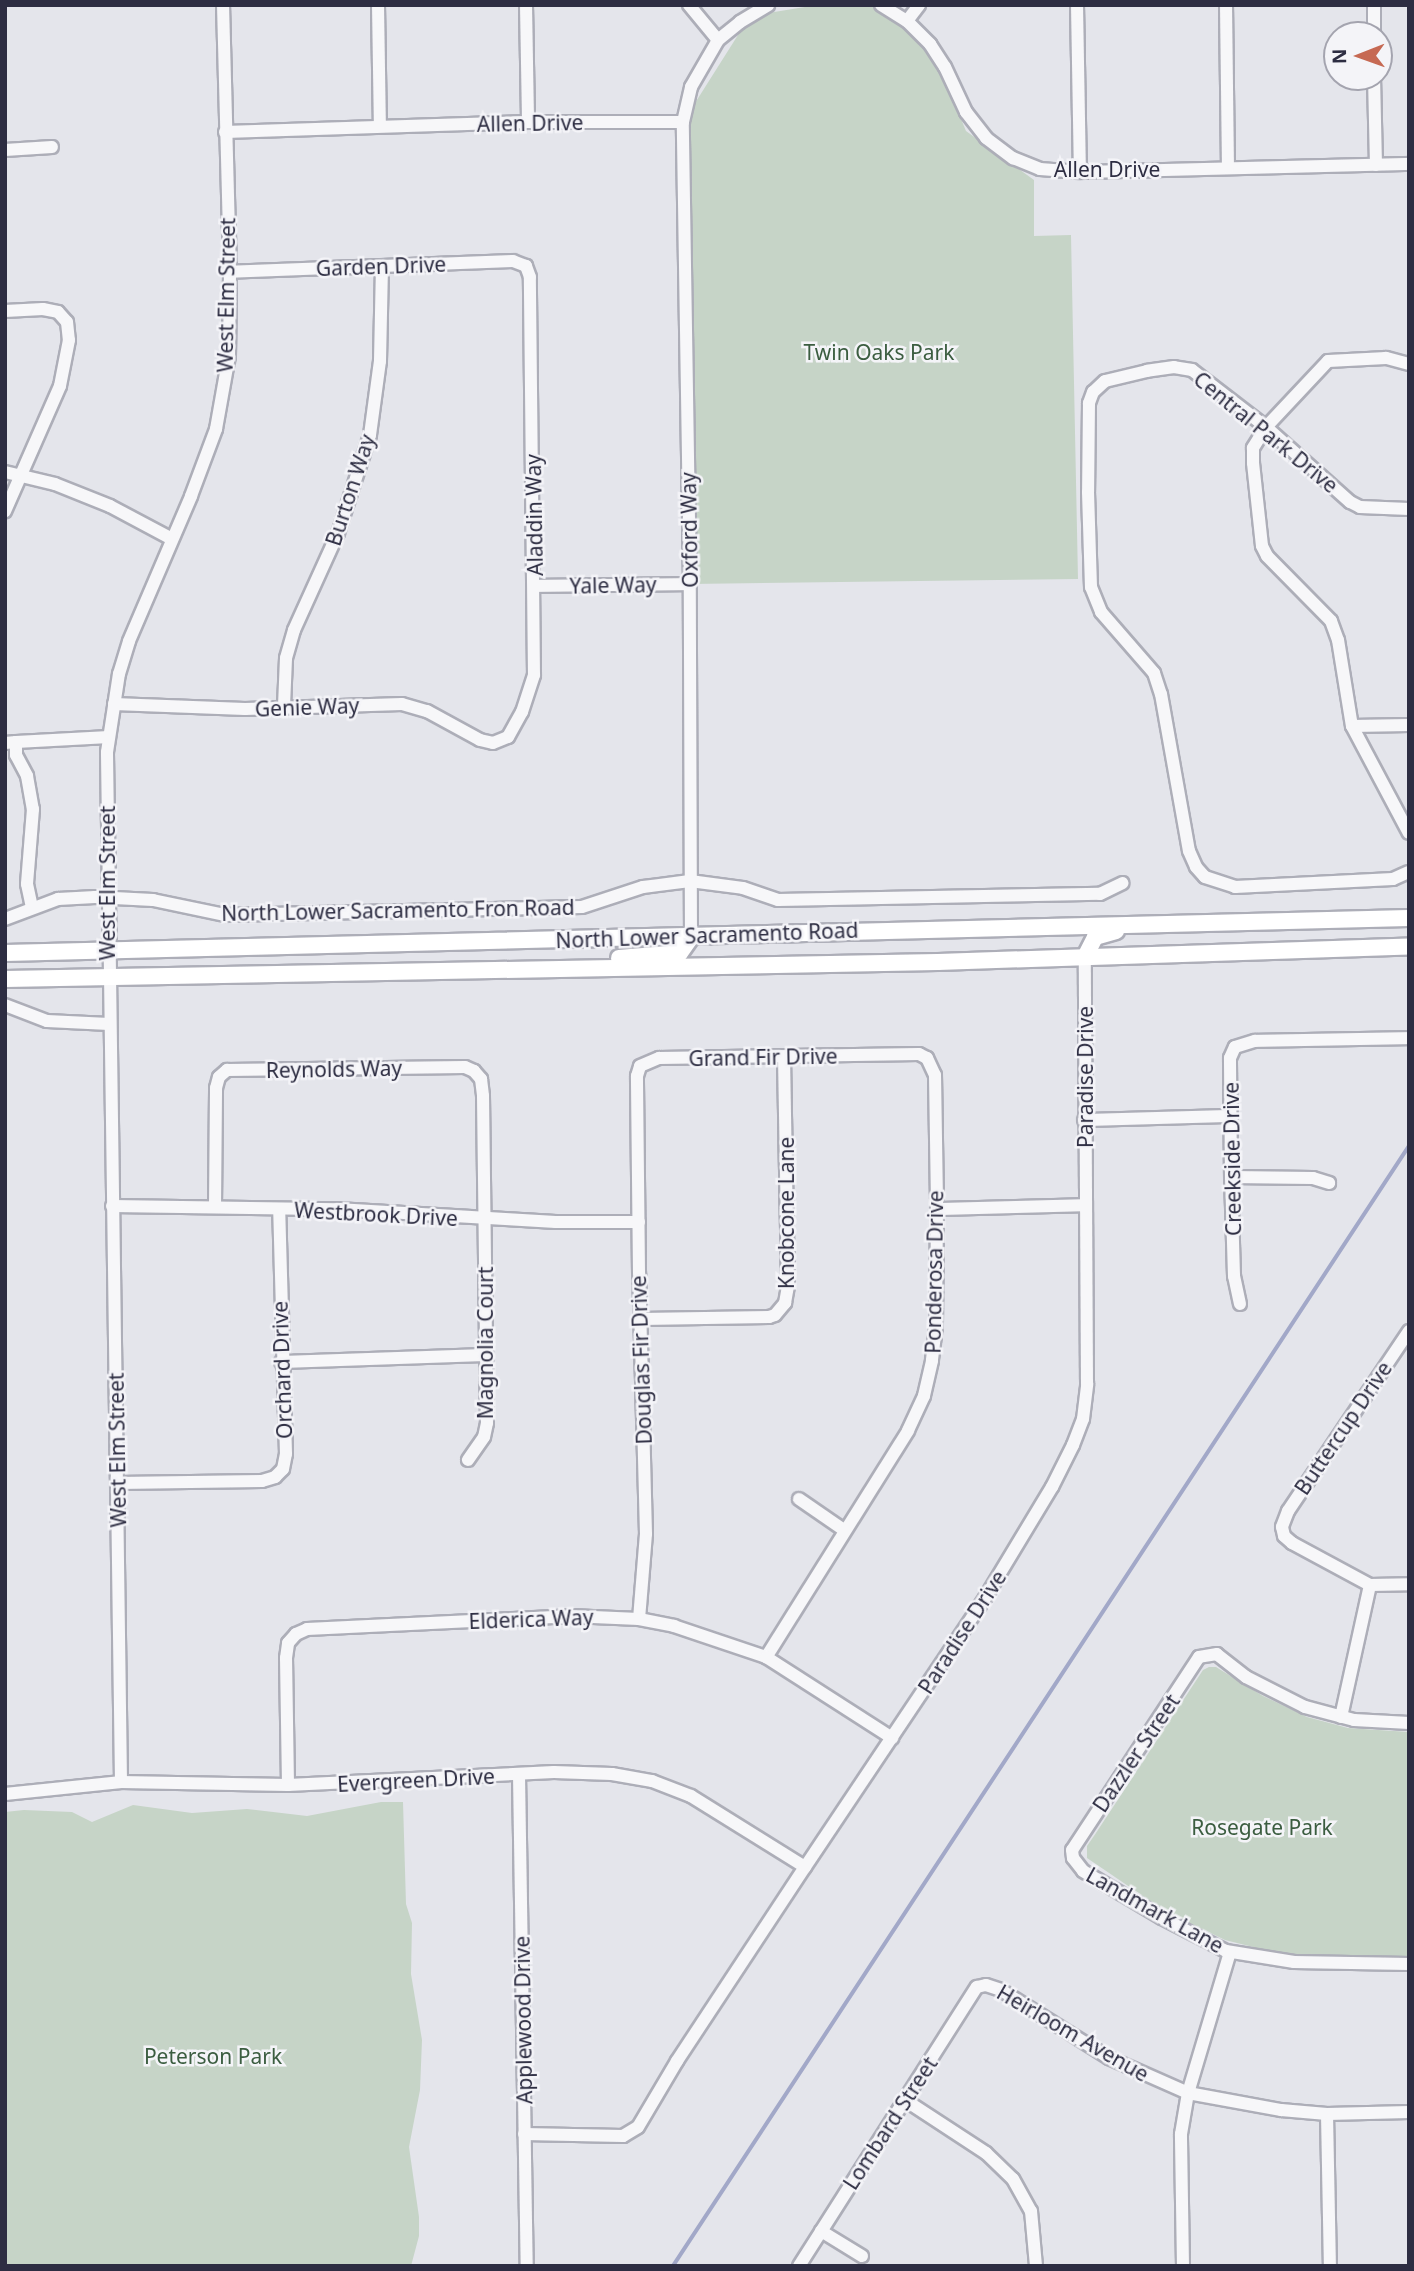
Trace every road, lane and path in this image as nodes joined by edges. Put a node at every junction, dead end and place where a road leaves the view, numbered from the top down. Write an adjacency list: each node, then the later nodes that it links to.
1 (223, 5): 16 (street, West Elm Street)
2 (378, 5): 15 (street)
3 (526, 5): 13 (street)
4 (689, 5): 11 (street)
5 (768, 5): 11 (street)
6 (881, 5): 10 (street, Allen Drive)
7 (919, 5): 10 (street)
8 (1077, 5): 22 (street)
9 (1226, 5): 21 (street)
10 (907, 21): 22 (street, Allen Drive)
11 (718, 40): 14 (street)
12 (1374, 91): 20 (street)
13 (528, 122): 14 (street, Allen Drive); 15 (street, Allen Drive)
14 (683, 122): 34 (street, Oxford Way)
15 (380, 126): 16 (street, Allen Drive)
16 (225, 132): 25 (street, West Elm Street)
17 (52, 147): 18 (street)
18 (5, 150)
19 (1409, 164): 20 (street, Allen Drive)
20 (1376, 165): 21 (street, Allen Drive)
21 (1228, 168): 22 (street, Allen Drive)
22 (1080, 172)
23 (382, 266): 24 (street, Garden Drive); 25 (street, Garden Drive); 37 (street, Burton Way)
24 (528, 270): 35 (street, Aladdin Way)
25 (230, 272): 33 (street, West Elm Street)
26 (5, 311): 30 (street)
27 (1409, 364): 28 (street)
28 (1266, 427): 31 (street, Central Park Drive); 39 (street); 44 (street, Central Park Drive)
29 (5, 472): 30 (street)
30 (23, 474): 32 (street); 33 (street)
31 (1409, 509)
32 (5, 511)
33 (172, 539): 36 (street, West Elm Street)
34 (690, 584): 35 (street, Yale Way); 45 (street, Oxford Way)
35 (536, 586): 42 (street, Aladdin Way)
36 (114, 704): 37 (street, Genie Way); 40 (street, West Elm Street)
37 (284, 706): 42 (street, Genie Way)
38 (1409, 725): 39 (street)
39 (1352, 726): 43 (street)
40 (109, 737): 41 (street); 47 (street, West Elm Street)
41 (11, 742): 48 (street)
42 (493, 743)
43 (1409, 833)
44 (1409, 872)
45 (690, 881): 46 (street, North Lower Sacramento Fron Road); 47 (street, North Lower Sacramento Fron Road); 52 (street, Oxford Way)
46 (1123, 883)
47 (109, 897): 48 (street, North Lower Sacramento Fron Road); 54 (street, West Elm Street)
48 (32, 907): 50 (street, North Lower Sacramento Fron Road)
49 (1409, 918): 51 (main road, North Lower Sacramento Road)
50 (5, 919)
51 (1135, 926): 52 (main road, North Lower Sacramento Road); 56 (main road)
52 (691, 937): 54 (main road, North Lower Sacramento Road); 57 (main road)
53 (1409, 946): 56 (main road, North Lower Sacramento Road)
54 (108, 952): 55 (main road, North Lower Sacramento Road); 58 (street, West Elm Street)
55 (5, 953)
56 (1085, 957): 57 (main road, North Lower Sacramento Road); 68 (street, Paradise Drive)
57 (563, 970): 58 (main road, North Lower Sacramento Road)
58 (108, 976): 59 (main road, North Lower Sacramento Road); 61 (street, West Elm Street)
59 (5, 979)
60 (5, 1005): 61 (street)
61 (109, 1024): 72 (street, West Elm Street)
62 (1409, 1038): 67 (street, Creekside Drive)
63 (923, 1056): 64 (street, Grand Fir Drive); 74 (street, Ponderosa Drive)
64 (784, 1057): 66 (street, Grand Fir Drive); 79 (street, Knobcone Lane)
65 (474, 1071): 73 (street, Reynolds Way); 76 (street, Magnolia Court)
66 (637, 1100): 77 (street, Douglas Fir Drive)
67 (1230, 1116): 68 (street); 69 (street, Creekside Drive)
68 (1084, 1120): 71 (street, Paradise Drive)
69 (1231, 1177): 70 (street); 78 (street, Creekside Drive)
70 (1329, 1183)
71 (1085, 1205): 74 (street); 93 (street, Paradise Drive)
72 (113, 1206): 73 (street, Westbrook Drive); 84 (street, West Elm Street)
73 (215, 1207): 75 (street, Westbrook Drive)
74 (937, 1209): 86 (street, Ponderosa Drive)
75 (279, 1210): 76 (street, Westbrook Drive); 82 (street, Orchard Drive)
76 (484, 1219): 77 (street, Westbrook Drive); 81 (street, Magnolia Court)
77 (639, 1222): 79 (street, Douglas Fir Drive)
78 (1240, 1304)
79 (641, 1320): 89 (street, Douglas Fir Drive)
80 (1409, 1331): 88 (street, Buttercup Drive)
81 (486, 1355): 82 (street); 83 (street, Magnolia Court)
82 (281, 1362): 84 (street, Orchard Drive)
83 (468, 1460)
84 (118, 1483): 95 (street, West Elm Street)
85 (799, 1499): 86 (street)
86 (844, 1530): 90 (street, Ponderosa Drive)
87 (1409, 1584): 88 (street)
88 (1370, 1585): 91 (street)
89 (639, 1619): 90 (street, Elderica Way); 96 (street, Elderica Way)
90 (766, 1657): 93 (street, Elderica Way)
91 (1341, 1717): 92 (street); 98 (street, Dazzler Street)
92 (1409, 1723)
93 (892, 1738): 99 (street, Paradise Drive)
94 (519, 1775): 96 (street, Evergreen Drive); 99 (street, Evergreen Drive); 107 (street, Applewood Drive)
95 (121, 1782): 96 (street, Evergreen Drive); 97 (street, Evergreen Drive)
96 (288, 1786)
97 (5, 1794)
98 (1073, 1858): 100 (street, Landmark Lane)
99 (805, 1867): 107 (street, Paradise Drive)
100 (1230, 1952): 101 (street, Landmark Lane); 103 (street)
101 (1409, 1964)
102 (986, 1985): 103 (street, Heirloom Avenue); 104 (street, Lombard Street)
103 (1188, 2093): 106 (street, Heirloom Avenue); 113 (street)
104 (905, 2100): 108 (street, Lombard Street); 112 (street)
105 (1409, 2112): 106 (street, Heirloom Avenue)
106 (1327, 2114): 114 (street)
107 (524, 2134): 110 (street, Applewood Drive)
108 (821, 2231): 109 (street); 111 (street, Lombard Street)
109 (862, 2256)
110 (527, 2266)
111 (799, 2266)
112 (1036, 2266)
113 (1183, 2266)
114 (1330, 2266)

